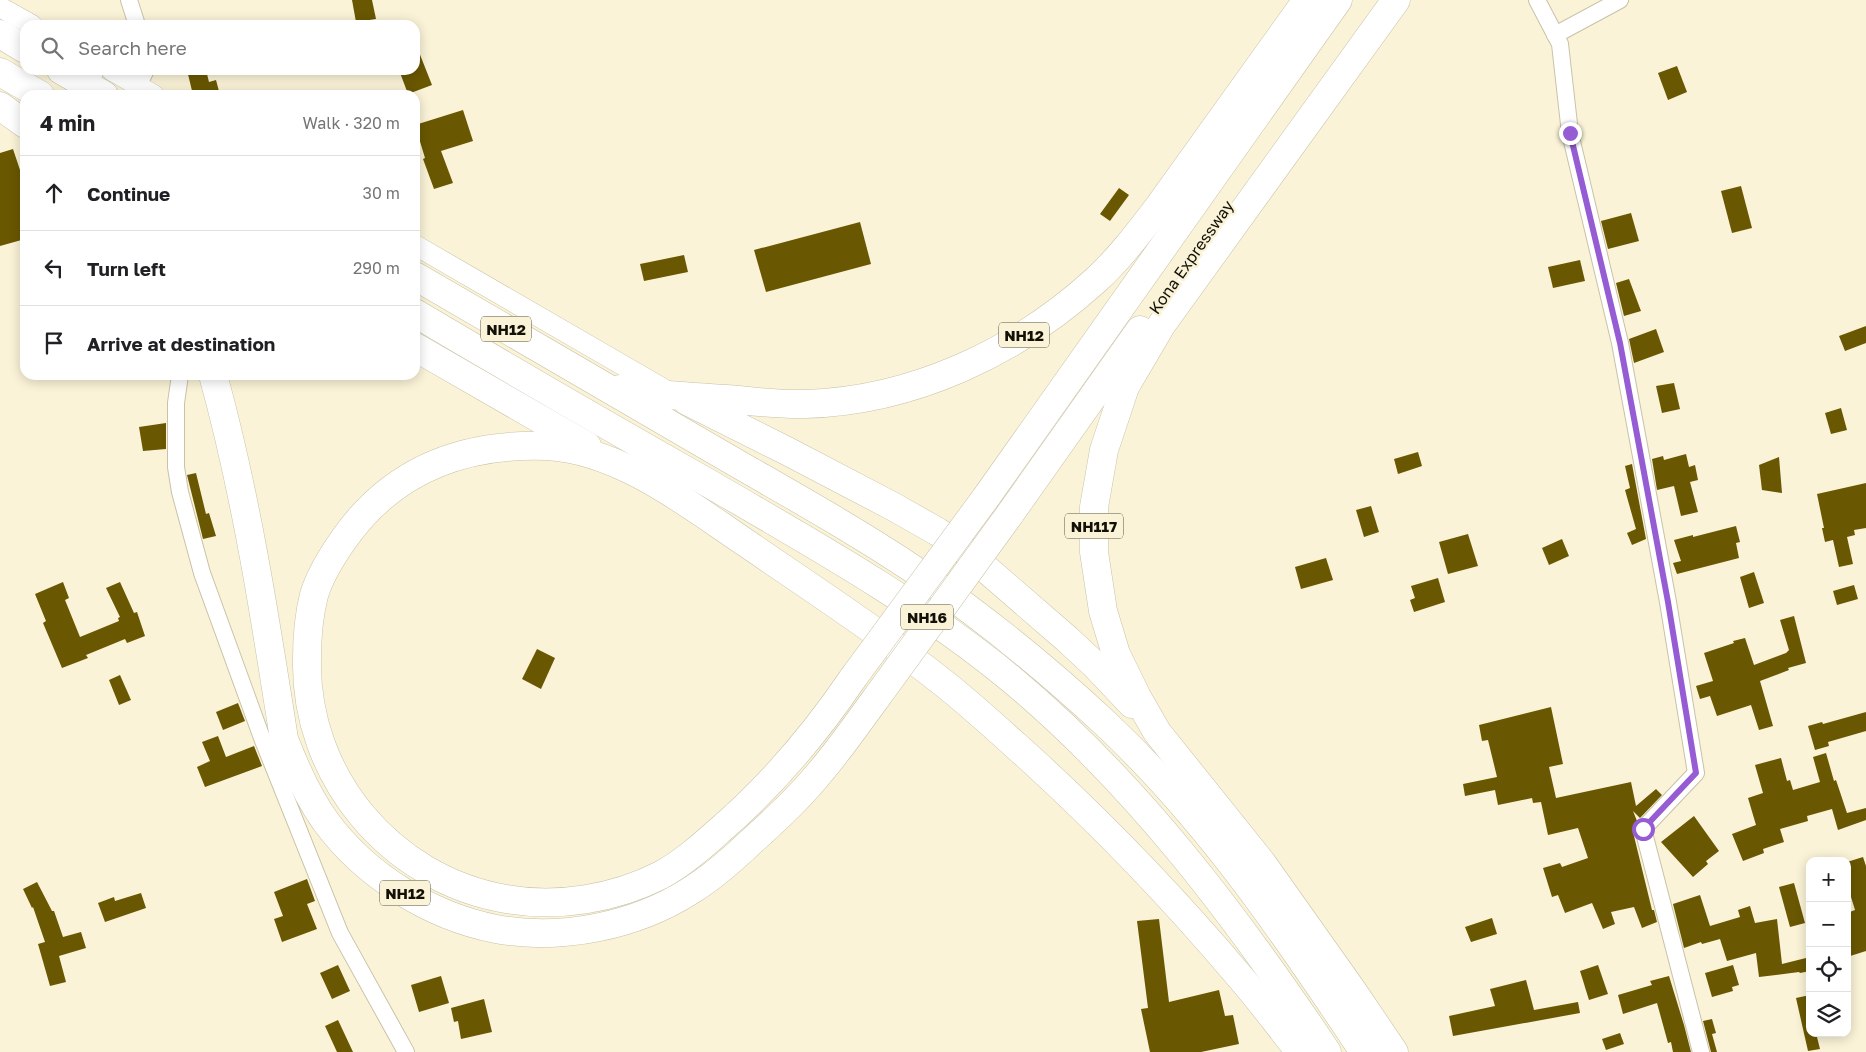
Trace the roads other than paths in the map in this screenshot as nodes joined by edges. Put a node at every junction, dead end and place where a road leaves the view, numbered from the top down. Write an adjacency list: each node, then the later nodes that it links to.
1 (129, 0): 10 (street)
2 (1307, 0): 26 (highway, NH12)
3 (1338, 0): 27 (highway, Kona Expressway, bridge)
4 (1372, 0): 24 (highway, Kona Expressway / NH12, bridge)
5 (1396, 0): 28 (highway, NH117)
6 (1537, 0): 12 (street)
7 (1620, 0): 12 (street)
8 (0, 7): 9 (street)
9 (23, 20)
10 (135, 20)
11 (0, 34): 13 (highway)
12 (1556, 35): 34 (street)
13 (20, 46)
14 (0, 72): 18 (highway)
15 (88, 75): 16 (highway)
16 (103, 78): 17 (street)
17 (146, 84)
18 (31, 90)
19 (420, 248): 26 (street)
20 (420, 279): 25 (highway, NH12)
21 (420, 316): 31 (highway, NH16)
22 (420, 350): 27 (highway)
23 (179, 380): 29 (street)
24 (214, 380)
25 (597, 382): 26 (highway, NH12); 32 (highway, NH16)
26 (677, 396): 28 (highway)
27 (614, 462): 30 (highway)
28 (1157, 732): 33 (highway, NH117)
29 (406, 1052)
30 (1300, 1052)
31 (1326, 1052)
32 (1364, 1052)
33 (1394, 1052)
34 (1701, 1052)

